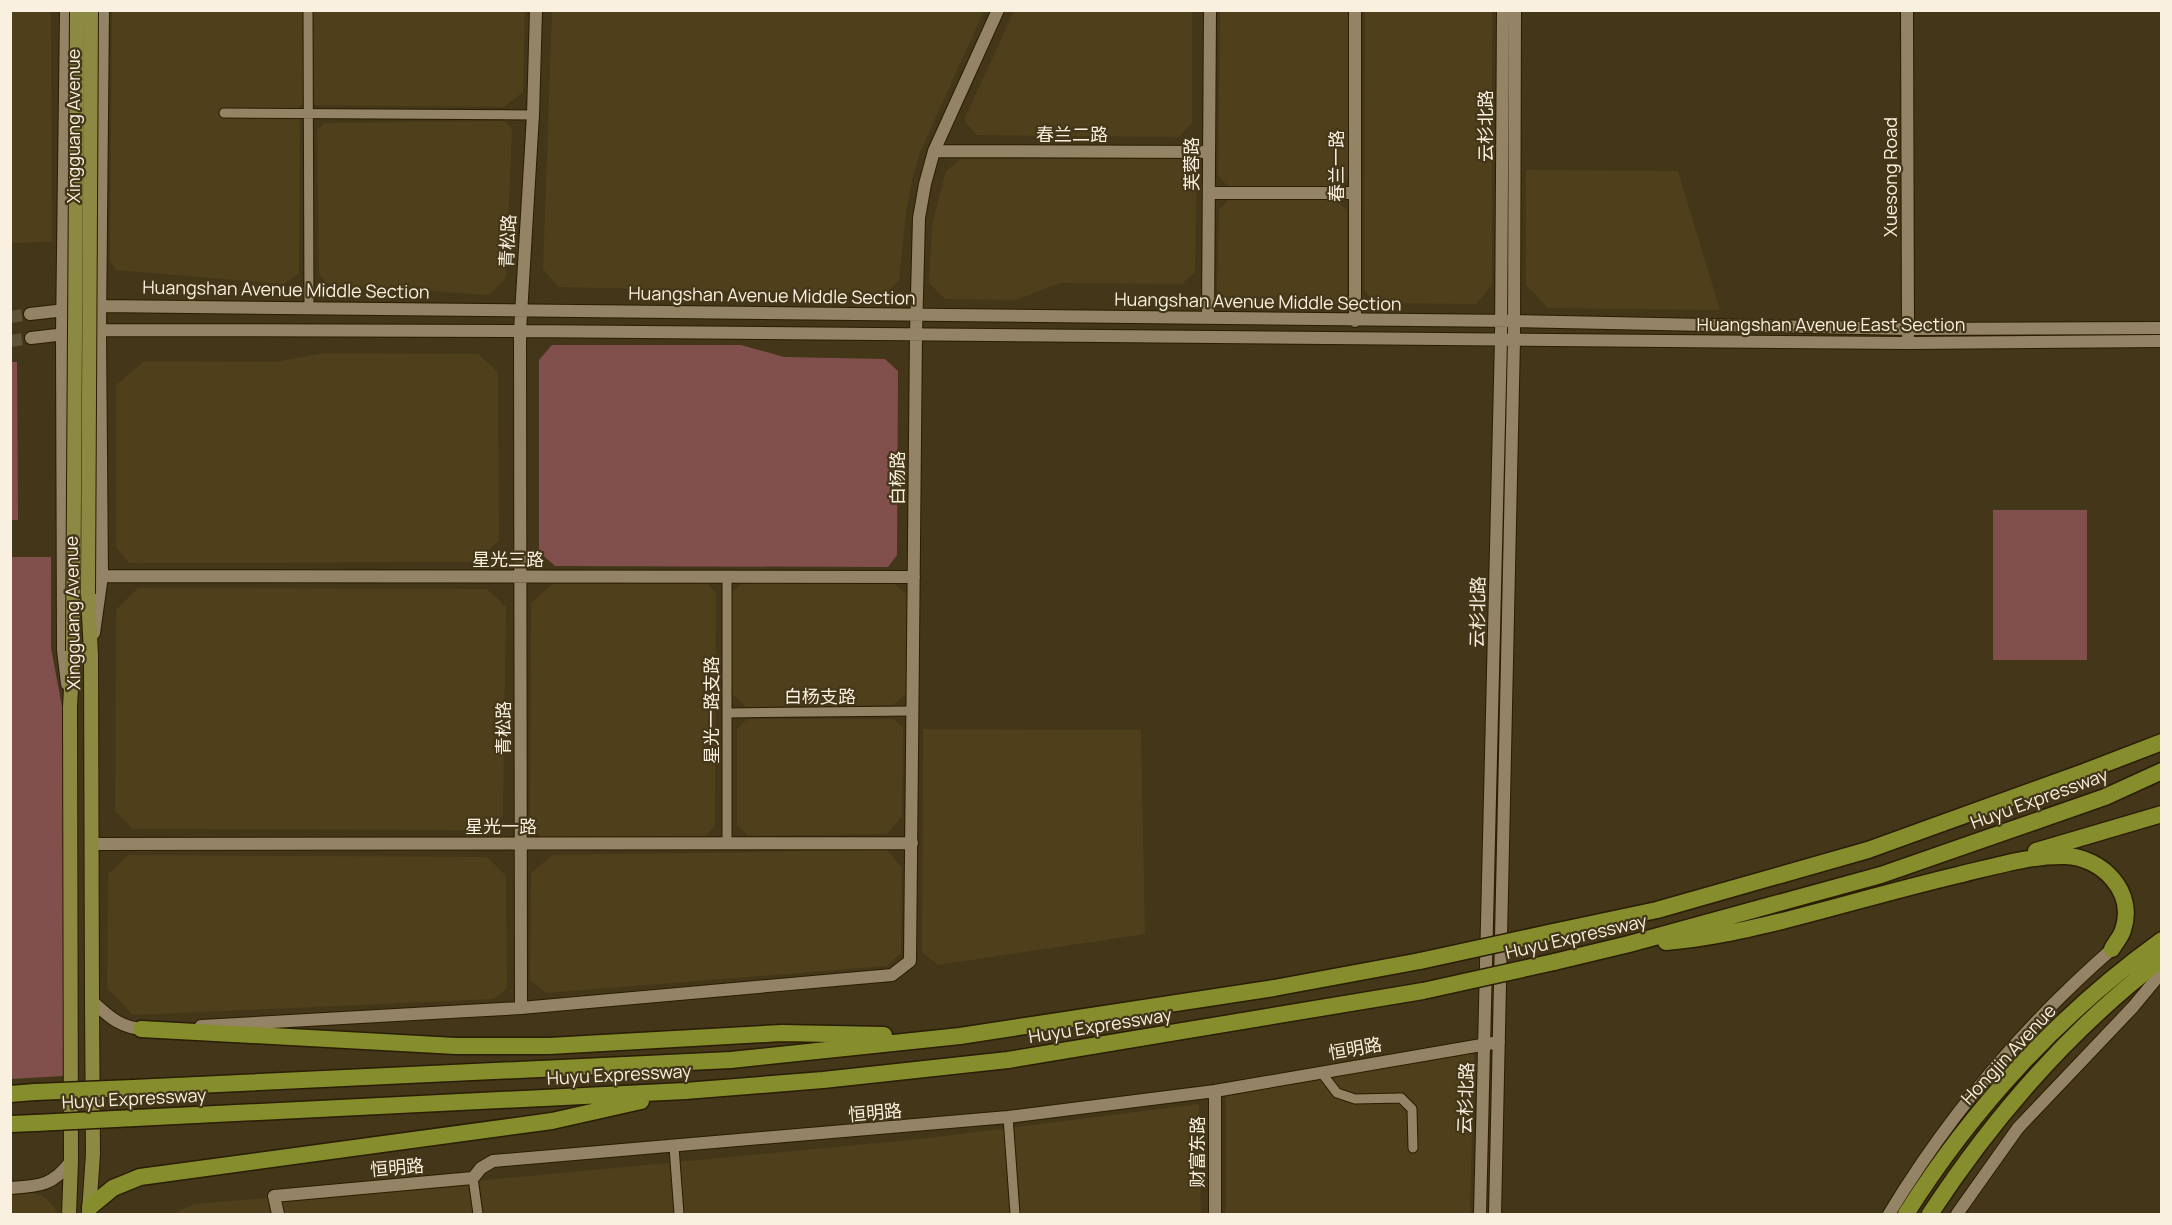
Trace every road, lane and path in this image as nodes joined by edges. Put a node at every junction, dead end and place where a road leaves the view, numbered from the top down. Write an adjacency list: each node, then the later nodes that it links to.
1 (66, 10): 22 (street)
2 (76, 10): 45 (main road, Xingguang Avenue, bridge)
3 (92, 10): 44 (main road, Xingguang Avenue, bridge)
4 (103, 10): 20 (street)
5 (308, 10): 14 (street)
6 (536, 10): 15 (street, 青松路)
7 (998, 10): 16 (street, 白杨路)
8 (1210, 10): 17 (street, 芙蓉路)
9 (1355, 10): 19 (street, 春兰一路)
10 (1503, 10): 28 (street, 云杉北路)
11 (1515, 10): 29 (street, 云杉北路)
12 (1907, 10): 30 (street, Xuesong Road)
13 (224, 113): 14 (street)
14 (309, 114): 15 (street); 21 (street)
15 (533, 115): 23 (street, 青松路)
16 (934, 151): 17 (street, 春兰二路); 25 (street, 白杨路)
17 (1209, 152): 18 (street, 芙蓉路)
18 (1209, 193): 19 (street); 26 (street, 芙蓉路)
19 (1354, 193): 27 (street, 春兰一路)
20 (100, 306): 21 (street, Huangshan Avenue Middle Section); 22 (street, Huangshan Avenue Middle Section); 32 (street)
21 (309, 307): 23 (street, Huangshan Avenue Middle Section)
22 (62, 310): 24 (street, Huangshan Avenue Middle Section); 34 (street)
23 (521, 310): 25 (street, Huangshan Avenue Middle Section); 33 (street, 青松路)
24 (30, 314)
25 (917, 315): 26 (street, Huangshan Avenue Middle Section); 35 (street, 白杨路)
26 (1208, 318): 27 (street, Huangshan Avenue Middle Section)
27 (1354, 321): 28 (street, Huangshan Avenue Middle Section)
28 (1501, 321): 29 (street, Huangshan Avenue Middle Section); 37 (street, 云杉北路)
29 (1514, 321): 30 (street, Huangshan Avenue East Section); 37 (street, 云杉北路)
30 (1908, 328): 31 (street, Huangshan Avenue East Section); 39 (street, Xuesong Road)
31 (2162, 328)
32 (100, 330): 33 (street, Huangshan Avenue Middle Section); 34 (street, Huangshan Avenue Middle Section); 40 (street)
33 (520, 331): 35 (street, Huangshan Avenue Middle Section); 41 (street, 青松路)
34 (62, 334): 36 (street, Huangshan Avenue Middle Section); 45 (street)
35 (916, 334): 37 (street, Huangshan Avenue Middle Section); 43 (street, 白杨路)
36 (31, 338)
37 (1508, 339): 39 (street, Huangshan Avenue East Section); 65 (street, 云杉北路); 66 (street, 云杉北路)
38 (2162, 341): 39 (street, Huangshan Avenue East Section)
39 (1908, 343)
40 (102, 576): 41 (street, 星光三路); 44 (street)
41 (521, 577): 42 (street, 星光三路); 54 (street, 青松路)
42 (727, 577): 43 (street, 星光三路); 47 (street, 星光一路支路)
43 (914, 577): 46 (street, 白杨路)
44 (91, 655): 53 (main road, Xingguang Avenue)
45 (70, 707): 75 (main road, Xingguang Avenue)
46 (913, 711): 47 (street, 白杨支路); 52 (street, 白杨路)
47 (727, 713): 51 (street, 星光一路支路)
48 (2162, 742): 64 (highway, Huyu Expressway, bridge)
49 (2162, 771): 57 (highway, Huyu Expressway)
50 (2162, 814): 55 (highway)
51 (727, 843): 52 (street, 星光一路); 54 (street, 星光一路)
52 (912, 843): 62 (street, 白杨路)
53 (91, 844): 54 (street, 星光一路); 61 (main road, Xingguang Avenue)
54 (521, 844): 62 (street, 青松路)
55 (1940, 880): 57 (highway); 58 (highway)
56 (2162, 940): 88 (highway, Hongjin Avenue)
57 (1629, 944): 68 (highway, Huyu Expressway, bridge)
58 (2112, 949): 87 (street, Hongjin Avenue)
59 (2162, 959): 89 (highway, Hongjin Avenue)
60 (2162, 972): 90 (street)
61 (92, 1001): 63 (street); 78 (main road, Xingguang Avenue)
62 (521, 1008): 63 (street)
63 (141, 1029): 64 (highway)
64 (960, 1036): 70 (highway, Huyu Expressway, bridge)
65 (1499, 1042): 66 (street, 恒明路); 86 (street, 云杉北路)
66 (1485, 1044): 67 (street, 恒明路); 85 (street, 云杉北路)
67 (1321, 1072): 69 (street, 恒明路); 74 (street)
68 (684, 1091): 72 (highway, Huyu Expressway, bridge); 78 (highway)
69 (1215, 1091): 71 (street, 恒明路); 84 (street, 财富东路)
70 (10, 1094)
71 (1008, 1117): 73 (street, 恒明路); 83 (street)
72 (10, 1124)
73 (674, 1147): 76 (street, 恒明路); 82 (street)
74 (1413, 1149)
75 (71, 1161): 77 (street); 79 (main road, Xingguang Avenue)
76 (473, 1178): 80 (street, 恒明路); 81 (street)
77 (10, 1188)
78 (90, 1211)
79 (69, 1215)
80 (278, 1215)
81 (478, 1215)
82 (679, 1215)
83 (1015, 1215)
84 (1215, 1215)
85 (1480, 1215)
86 (1495, 1215)
87 (1889, 1215)
88 (1906, 1215)
89 (1930, 1215)
90 (1956, 1215)

